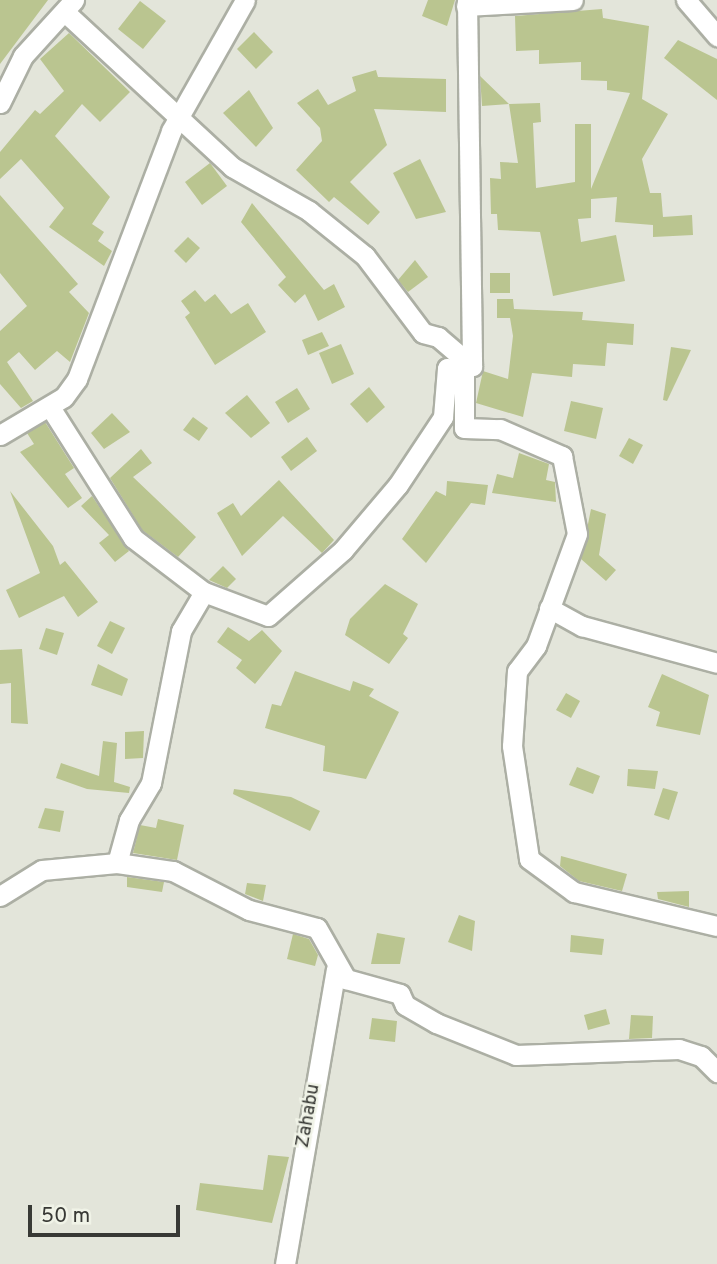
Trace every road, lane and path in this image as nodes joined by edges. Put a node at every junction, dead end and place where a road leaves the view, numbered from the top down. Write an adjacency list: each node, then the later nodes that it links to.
1 (245, 0): 8 (street)
2 (573, 0): 4 (street)
3 (686, 0): 6 (street)
4 (466, 3): 8 (street)
5 (70, 7): 7 (street); 8 (street)
6 (717, 36)
7 (0, 103)
8 (179, 113): 9 (street)
9 (50, 407): 10 (street); 11 (street)
10 (0, 435)
11 (204, 592): 12 (street); 14 (street)
12 (548, 608): 13 (street); 16 (street)
13 (717, 663)
14 (117, 863): 15 (street); 17 (street)
15 (0, 896)
16 (717, 926)
17 (336, 969): 18 (street); 19 (street, Zahabu)
18 (717, 1072)
19 (285, 1264)

